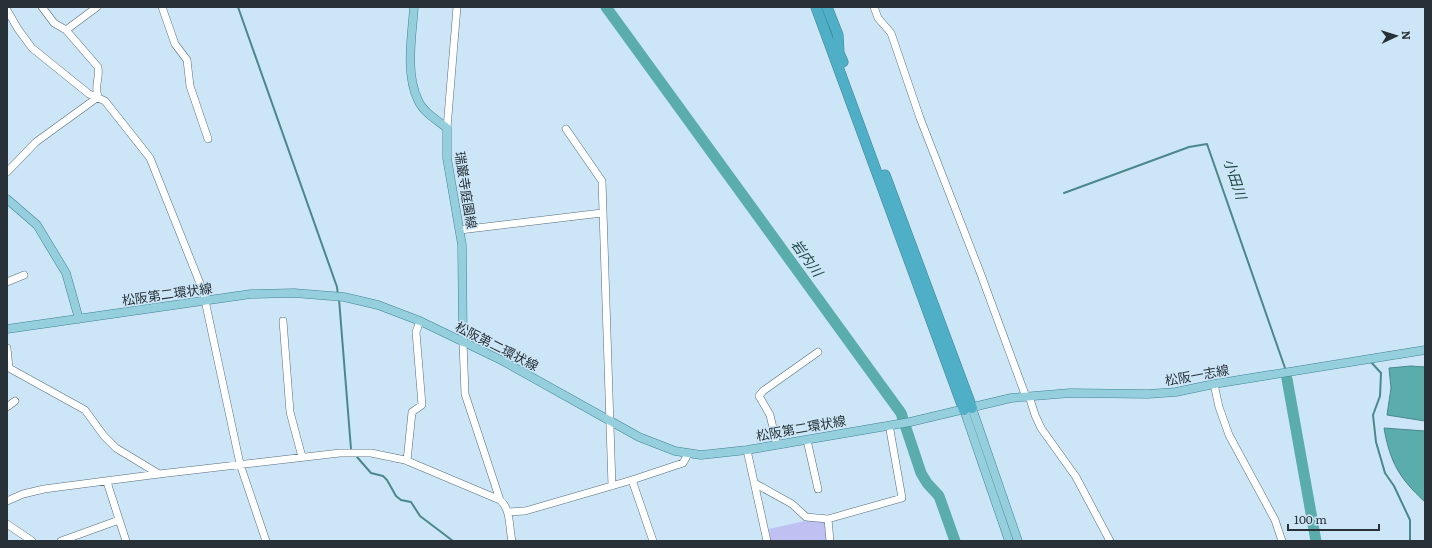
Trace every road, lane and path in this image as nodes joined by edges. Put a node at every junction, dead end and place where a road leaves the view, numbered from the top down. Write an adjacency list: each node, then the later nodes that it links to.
1 (42, 7): 10 (street)
2 (97, 7): 10 (street)
3 (162, 7): 14 (street)
4 (414, 7): 12 (main road)
5 (457, 7): 12 (street)
6 (816, 7): 35 (highway)
7 (827, 7): 35 (highway)
8 (874, 7): 32 (street)
9 (7, 10): 11 (street)
10 (66, 30): 11 (street)
11 (98, 97): 15 (street); 21 (street)
12 (447, 128): 18 (main road, 瑞巌寺庭園線)
13 (566, 129): 17 (street)
14 (208, 139)
15 (7, 172)
16 (7, 199): 22 (main road)
17 (602, 213): 18 (street); 36 (street)
18 (460, 230): 26 (main road, 瑞巌寺庭園線)
19 (24, 275): 20 (street)
20 (7, 282)
21 (205, 300): 22 (main road, 松阪第二環状線); 24 (main road, 松阪第二環状線); 44 (street)
22 (79, 319): 25 (main road, 松阪第二環状線)
23 (283, 321): 42 (street)
24 (420, 321): 26 (main road, 松阪第二環状線); 43 (street)
25 (7, 329)
26 (463, 342): 36 (main road, 松阪第二環状線); 51 (street)
27 (7, 348): 30 (street)
28 (1425, 350): 31 (main road, 松阪一志線)
29 (818, 352): 39 (street)
30 (8, 370): 45 (street)
31 (1214, 384): 32 (main road, 松阪一志線); 68 (street)
32 (1027, 396): 35 (main road, 松阪一志線); 67 (street)
33 (15, 401): 34 (street)
34 (7, 407)
35 (968, 409): 38 (main road, 松阪第二環状線); 65 (main road); 66 (main road)
36 (609, 421): 41 (main road, 松阪第二環状線); 49 (street)
37 (890, 430): 54 (street)
38 (807, 440): 39 (main road, 松阪第二環状線); 50 (street)
39 (777, 445): 40 (main road, 松阪第二環状線)
40 (747, 450): 41 (main road, 松阪第二環状線); 48 (street)
41 (688, 454): 46 (street)
42 (302, 457): 43 (street); 44 (street)
43 (407, 461): 51 (street)
44 (240, 464): 45 (street); 60 (street)
45 (159, 474): 47 (street)
46 (632, 480): 49 (street); 62 (street)
47 (107, 482): 52 (street); 55 (street)
48 (756, 484): 54 (street); 63 (street)
49 (612, 486): 53 (street)
50 (818, 489)
51 (500, 500): 53 (street)
52 (7, 501)
53 (508, 512): 61 (street)
54 (828, 519): 64 (street)
55 (119, 520): 58 (street); 59 (street)
56 (7, 524): 57 (street)
57 (32, 541)
58 (61, 541)
59 (126, 541)
60 (266, 541)
61 (512, 541)
62 (653, 541)
63 (767, 541)
64 (830, 541)
65 (1009, 541)
66 (1018, 541)
67 (1110, 541)
68 (1282, 541)

